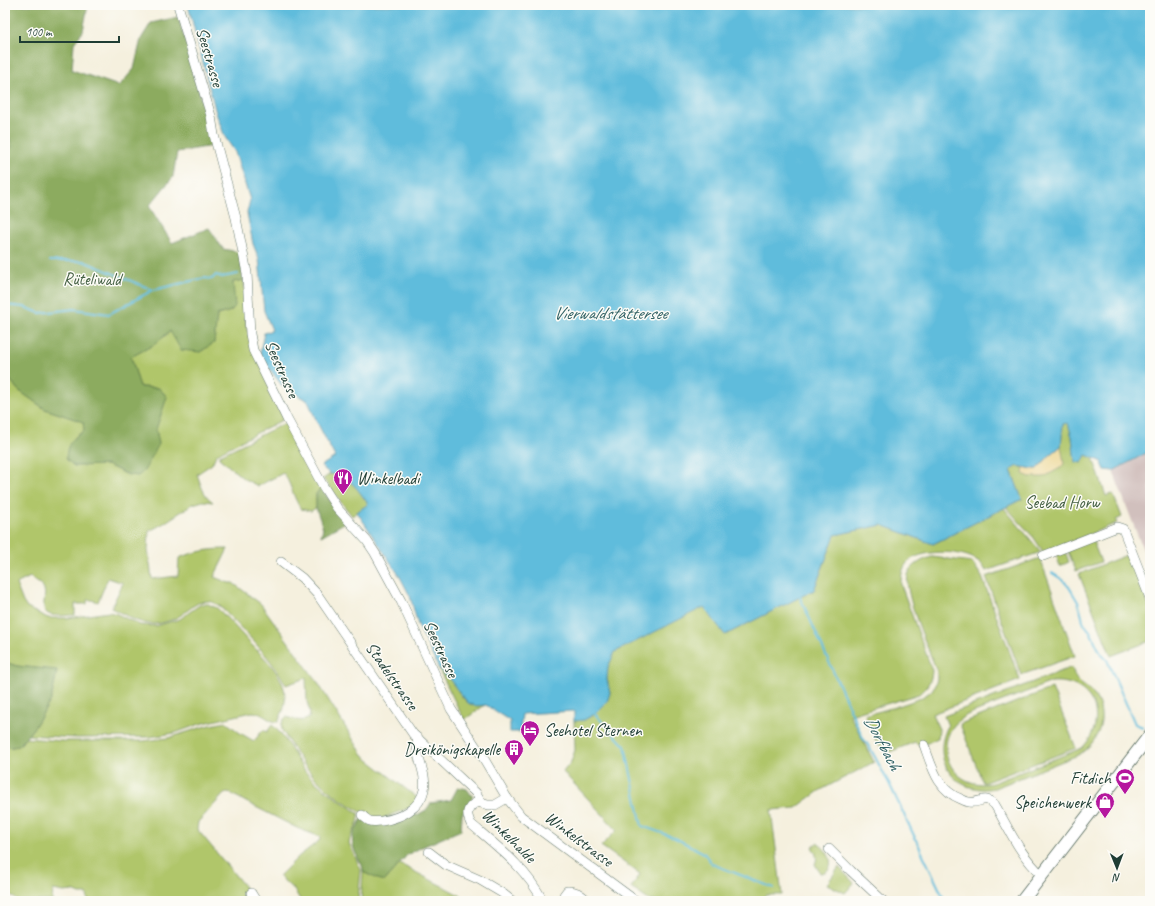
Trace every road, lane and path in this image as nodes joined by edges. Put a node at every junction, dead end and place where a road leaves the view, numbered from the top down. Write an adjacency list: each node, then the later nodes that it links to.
1 (178, 5): 8 (street, Seestrasse)
2 (1043, 556): 4 (street)
3 (281, 562): 6 (street, Stadelstrasse)
4 (1150, 598)
5 (1150, 735): 13 (main road)
6 (418, 738): 9 (street, Stadelstrasse); 10 (street)
7 (924, 745): 13 (street)
8 (507, 798): 9 (street, Winkelhalde); 20 (street, Winkelstrasse)
9 (482, 803): 17 (street, Winkelhalde)
10 (362, 815)
11 (830, 849): 21 (street)
12 (429, 852): 16 (street)
13 (1042, 875): 22 (main road)
14 (251, 893): 15 (street)
15 (256, 901)
16 (512, 901)
17 (543, 901)
18 (562, 901): 19 (street)
19 (588, 901)
20 (635, 901)
21 (883, 901)
22 (1022, 901)

